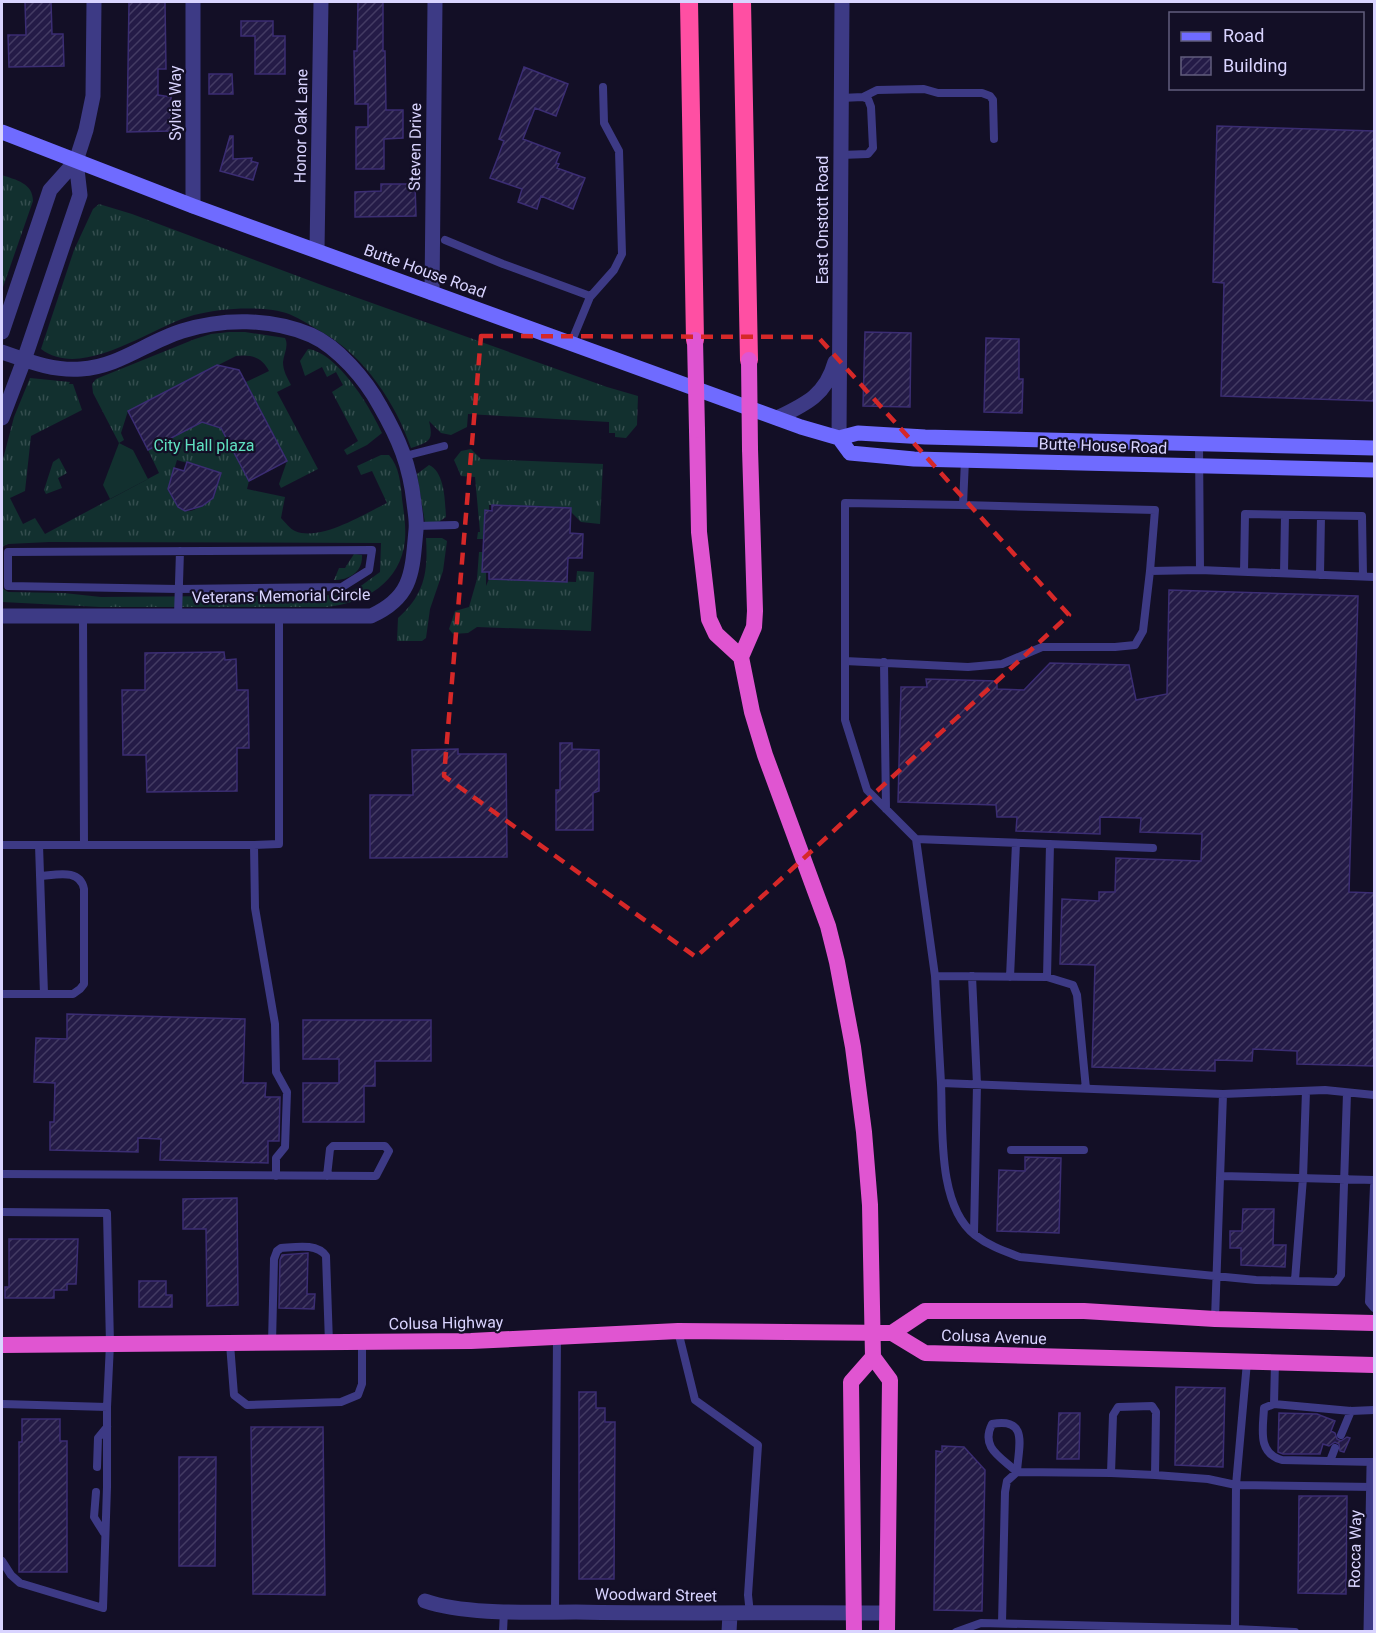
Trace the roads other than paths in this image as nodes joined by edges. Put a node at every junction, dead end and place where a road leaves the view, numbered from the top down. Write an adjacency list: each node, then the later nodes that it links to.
1 (94, 2): 14 (street)
2 (194, 2): 15 (street, Sylvia Way)
3 (321, 2): 17 (street, Honor Oak Lane)
4 (435, 2): 18 (street, Steven Drive)
5 (689, 2): 21 (highway)
6 (742, 2): 26 (highway)
7 (842, 2): 10 (street, East Onstott Road)
8 (603, 87): 19 (lane)
9 (863, 97): 10 (lane); 12 (lane); 13 (lane)
10 (841, 98): 13 (street, East Onstott Road)
11 (2, 132): 14 (main road, Butte House Road)
12 (994, 139)
13 (841, 155): 23 (street, East Onstott Road)
14 (76, 161): 15 (main road, Butte House Road); 20 (street); 25 (street)
15 (193, 206): 17 (main road, Butte House Road)
16 (445, 240): 19 (lane)
17 (317, 250): 18 (main road, Butte House Road)
18 (432, 293): 22 (main road, Butte House Road)
19 (590, 296): 22 (lane)
20 (2, 332)
21 (695, 340): 55 (highway, bridge)
22 (571, 344): 28 (main road, Butte House Road)
23 (840, 345): 28 (street); 29 (street, East Onstott Road)
24 (2, 352): 25 (street, Veterans Memorial Circle)
25 (24, 360): 27 (street); 33 (street, Veterans Memorial Circle)
26 (748, 360): 55 (highway, bridge)
27 (2, 418)
28 (777, 418): 29 (main road, Butte House Road)
29 (839, 438): 30 (main road, Butte House Road); 34 (main road, Butte House Road)
30 (1199, 443): 32 (main road, Butte House Road); 35 (lane)
31 (444, 446): 33 (lane)
32 (1374, 448)
33 (405, 456): 41 (street, Veterans Memorial Circle)
34 (965, 460): 35 (main road, Butte House Road); 37 (lane)
35 (1200, 467): 36 (main road, Butte House Road); 43 (lane)
36 (1374, 470)
37 (963, 505): 44 (lane); 56 (lane)
38 (1285, 515): 39 (lane); 45 (lane); 46 (lane)
39 (1321, 516): 47 (lane); 48 (lane)
40 (455, 525): 41 (lane)
41 (416, 526): 54 (street, Veterans Memorial Circle)
42 (180, 551): 50 (lane); 50 (lane); 50 (lane)
43 (1200, 570): 44 (lane); 45 (lane)
44 (1150, 571): 57 (lane)
45 (1244, 572): 46 (lane)
46 (1284, 573): 47 (lane)
47 (1320, 575): 48 (lane)
48 (1363, 576): 49 (lane)
49 (1374, 576)
50 (178, 589): 51 (lane)
51 (178, 615): 53 (street, Veterans Memorial Circle); 54 (street, Veterans Memorial Circle)
52 (2, 616): 53 (street, Veterans Memorial Circle)
53 (83, 616): 64 (lane)
54 (279, 616): 65 (lane)
55 (741, 657): 99 (highway)
56 (845, 661): 57 (lane); 58 (lane)
57 (884, 662): 58 (lane)
58 (886, 809): 59 (lane)
59 (916, 839): 60 (lane); 68 (lane)
60 (1016, 843): 61 (lane); 70 (lane)
61 (1050, 844): 66 (lane); 71 (lane)
62 (2, 845): 63 (lane)
63 (39, 845): 64 (lane); 67 (lane)
64 (84, 845): 65 (lane)
65 (254, 845): 84 (lane)
66 (1153, 848)
67 (40, 876): 73 (lane); 73 (lane)
68 (935, 976): 69 (lane); 74 (lane)
69 (972, 976): 70 (lane); 75 (lane)
70 (1010, 977): 71 (lane)
71 (1047, 977): 76 (lane)
72 (2, 994): 73 (lane)
73 (44, 994)
74 (941, 1083): 75 (lane); 92 (lane)
75 (977, 1084): 76 (lane); 92 (lane)
76 (1086, 1089): 79 (lane)
77 (1306, 1091): 78 (lane); 79 (lane); 87 (lane)
78 (1347, 1093): 80 (lane); 88 (lane)
79 (1223, 1094): 86 (lane)
80 (1374, 1095)
81 (1011, 1150): 82 (lane)
82 (1084, 1150)
83 (2, 1174): 84 (lane)
84 (276, 1176): 85 (lane)
85 (327, 1176): 85 (lane)
86 (1221, 1176): 87 (lane); 93 (lane)
87 (1303, 1178): 88 (lane); 94 (lane)
88 (1345, 1179): 89 (lane); 94 (lane)
89 (1374, 1180)
90 (1374, 1186): 95 (lane)
91 (2, 1212): 105 (lane)
92 (974, 1234): 93 (lane)
93 (1217, 1275): 94 (lane); 96 (lane)
94 (1295, 1280)
95 (1374, 1308)
96 (1215, 1319): 97 (highway, Colusa Avenue); 100 (highway, Colusa Avenue)
97 (1374, 1323)
98 (678, 1331): 99 (highway, Colusa Highway); 101 (highway, Colusa Highway); 140 (lane)
99 (873, 1333): 100 (highway, Colusa Highway); 108 (highway)
100 (892, 1333): 109 (highway, Colusa Avenue)
101 (557, 1338): 102 (highway, Colusa Highway); 136 (lane)
102 (362, 1342): 104 (highway, Colusa Highway); 106 (lane)
103 (272, 1343): 104 (highway, Colusa Highway); 104 (lane); 106 (highway, Colusa Highway)
104 (329, 1343)
105 (110, 1344): 106 (highway, Colusa Highway); 107 (highway, Colusa Highway); 114 (lane)
106 (230, 1344)
107 (2, 1345)
108 (873, 1357): 137 (highway); 138 (highway)
109 (1247, 1362): 110 (highway, Colusa Avenue); 127 (lane)
110 (1275, 1362): 111 (highway, Colusa Avenue); 113 (lane)
111 (1374, 1365)
112 (2, 1404): 114 (lane)
113 (1274, 1404): 116 (lane); 120 (lane)
114 (107, 1407): 117 (lane)
115 (1374, 1410): 116 (lane)
116 (1351, 1411): 118 (lane)
117 (107, 1427): 122 (lane); 131 (lane)
118 (1341, 1435)
119 (1335, 1448): 120 (lane)
120 (1330, 1461): 121 (lane)
121 (1374, 1462)
122 (97, 1467)
123 (1374, 1467): 128 (street, Rocca Way)
124 (1017, 1472): 124 (lane); 125 (lane); 141 (lane)
125 (1111, 1473): 126 (lane); 126 (lane)
126 (1155, 1475): 127 (lane)
127 (1236, 1485): 128 (lane); 142 (lane)
128 (1374, 1487): 130 (street, Rocca Way)
129 (96, 1492): 131 (lane)
130 (1374, 1523): 133 (street, Rocca Way)
131 (104, 1535): 132 (lane)
132 (2, 1561)
133 (1373, 1580): 149 (street, Rocca Way)
134 (425, 1601): 135 (street, Woodward Street)
135 (504, 1611): 136 (street, Woodward Street); 143 (lane)
136 (555, 1612): 139 (street, Woodward Street)
137 (855, 1613): 138 (street, Woodward Street); 140 (street, Woodward Street); 145 (highway)
138 (887, 1613): 146 (highway)
139 (730, 1614): 140 (street, Woodward Street); 144 (street)
140 (750, 1614)
141 (1002, 1623): 142 (lane); 147 (lane)
142 (1235, 1629): 148 (lane)
143 (503, 1632)
144 (729, 1632)
145 (854, 1632)
146 (887, 1632)
147 (956, 1632)
148 (1295, 1632)
149 (1371, 1632)

